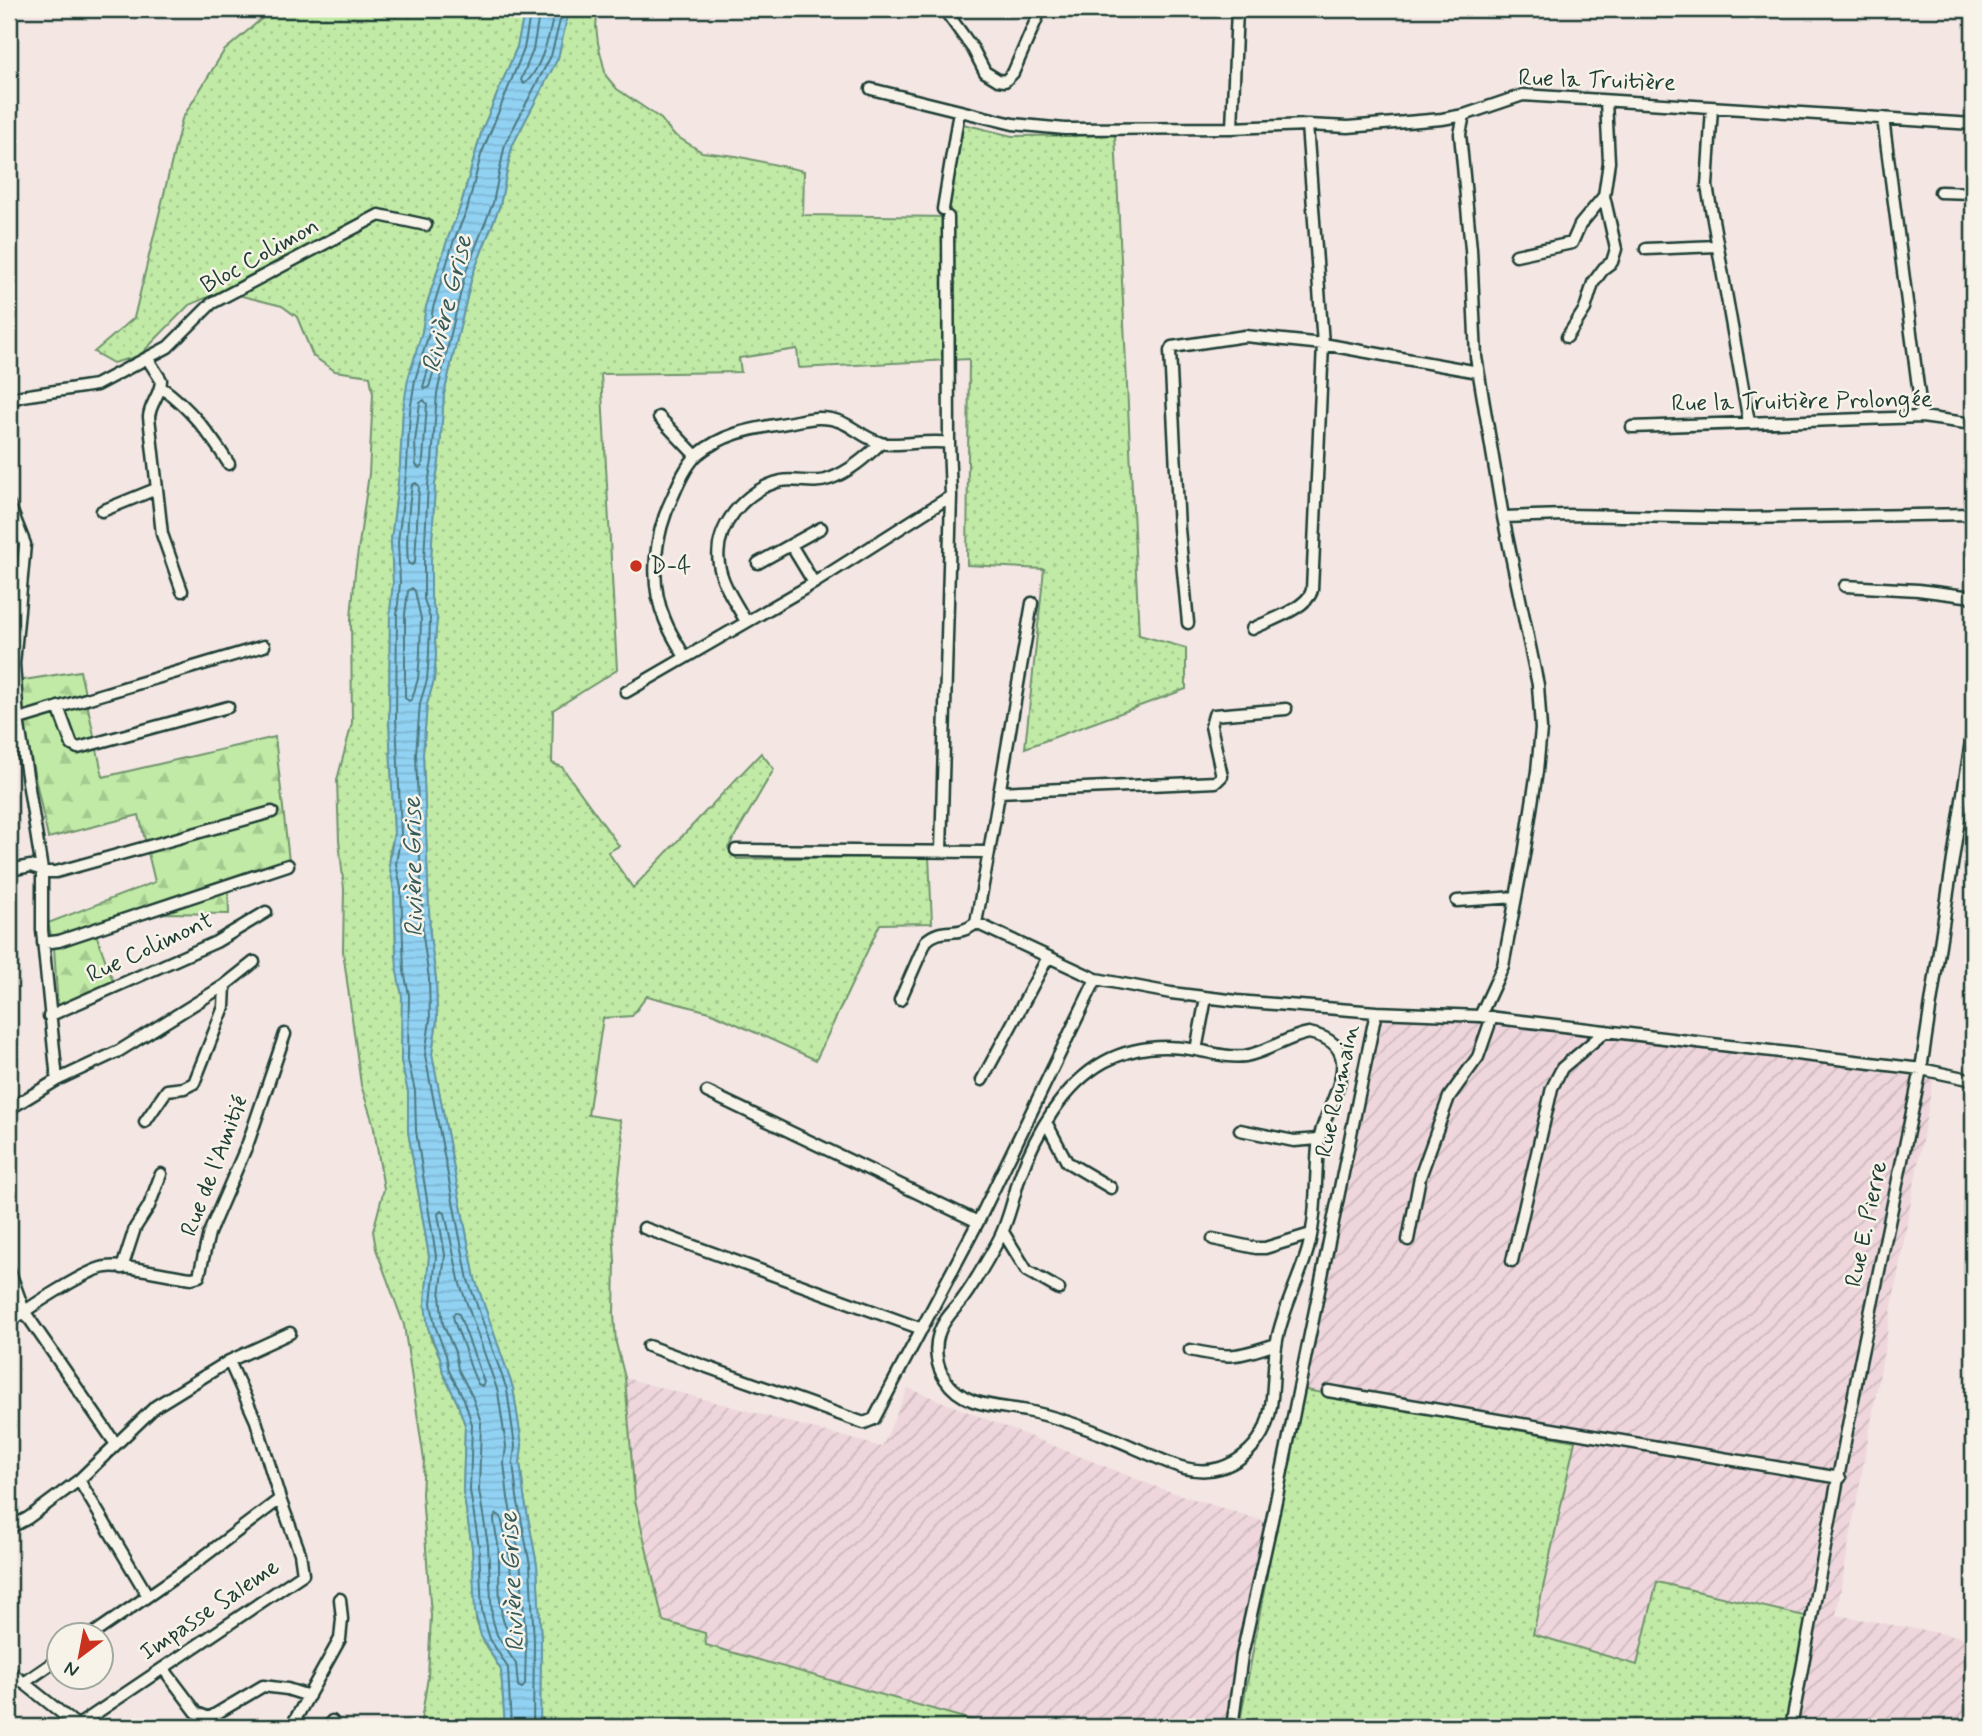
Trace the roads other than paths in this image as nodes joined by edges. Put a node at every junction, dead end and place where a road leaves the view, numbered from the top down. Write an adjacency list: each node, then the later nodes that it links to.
1 (944, 9): 2 (street)
2 (1041, 9)
3 (1237, 9): 12 (street)
4 (871, 89): 7 (street, Rue la Truitière)
5 (1606, 101): 6 (street, Rue la Truitière); 8 (street, Rue la Truitière); 15 (street)
6 (1712, 107): 9 (street, Rue la Truitière); 17 (street)
7 (959, 111): 12 (street, Rue la Truitière); 32 (street)
8 (1464, 115): 11 (street, Rue la Truitière); 23 (street)
9 (1883, 118): 10 (street, Rue la Truitière); 27 (street)
10 (1973, 124)
11 (1307, 125): 12 (street, Rue la Truitière); 21 (street)
12 (1232, 128)
13 (1940, 192): 14 (street)
14 (1973, 193)
15 (1604, 196): 19 (street); 20 (street)
16 (426, 225): 22 (street, Bloc Colimon)
17 (1717, 246): 18 (street); 28 (street)
18 (1646, 250)
19 (1516, 255)
20 (1567, 337)
21 (1323, 344): 23 (street); 50 (street); 51 (street)
22 (147, 358): 24 (street); 25 (street, Bloc Colimon)
23 (1478, 372): 40 (street)
24 (161, 387): 34 (street); 35 (street)
25 (9, 400)
26 (659, 417): 33 (street)
27 (1922, 417): 28 (street, Rue la Truitière Prolongée); 29 (street, Rue la Truitière Prolongée)
28 (1749, 422): 30 (street, Rue la Truitière Prolongée)
29 (1973, 424)
30 (1632, 427)
31 (881, 443): 32 (street); 33 (street); 49 (street)
32 (950, 443): 36 (street)
33 (696, 456): 53 (street)
34 (229, 464)
35 (156, 489): 38 (street); 46 (street)
36 (951, 496): 44 (street); 63 (street)
37 (9, 504): 58 (street)
38 (102, 511)
39 (1973, 514): 40 (street)
40 (1503, 517): 68 (street)
41 (821, 528): 42 (street)
42 (791, 545): 43 (street); 44 (street)
43 (758, 563)
44 (814, 583): 49 (street)
45 (1845, 586): 47 (street)
46 (183, 592)
47 (1973, 597)
48 (1032, 603): 60 (street)
49 (746, 622): 53 (street)
50 (1188, 623)
51 (1252, 629)
52 (264, 646): 55 (street)
53 (685, 657): 54 (street)
54 (626, 692)
55 (58, 707): 56 (street); 58 (street)
56 (228, 707)
57 (1286, 709): 60 (street)
58 (13, 720): 67 (street)
59 (1972, 728): 86 (street, Rue E. Pierre)
60 (999, 792): 64 (street)
61 (272, 812): 67 (street)
62 (736, 850): 63 (street)
63 (941, 851): 64 (street)
64 (989, 852): 71 (street)
65 (288, 865): 72 (street)
66 (9, 870): 67 (street)
67 (42, 870): 72 (street)
68 (1516, 897): 69 (street); 81 (street)
69 (1457, 901)
70 (266, 912): 80 (street, Rue Colimont)
71 (976, 923): 73 (street); 78 (street)
72 (43, 943): 80 (street)
73 (1048, 957): 75 (street); 88 (street)
74 (254, 962): 76 (street)
75 (1096, 979): 77 (street); 98 (street)
76 (225, 985): 87 (street); 92 (street)
77 (1206, 998): 79 (street); 85 (street)
78 (900, 1000)
79 (1376, 1012): 81 (street, Rue Roumain); 132 (street, Rue Roumain)
80 (49, 1016): 87 (street)
81 (1480, 1016): 82 (street, Rue Roumain)
82 (1492, 1017): 83 (street, Rue Roumain); 103 (street)
83 (1606, 1031): 86 (street, Rue Roumain); 104 (street)
84 (285, 1034): 105 (street, Rue de l'Amitié)
85 (1196, 1050): 93 (street); 95 (street)
86 (1921, 1069): 89 (street, Rue Roumain); 118 (street, Rue E. Pierre)
87 (57, 1080): 91 (street)
88 (982, 1080)
89 (1973, 1080)
90 (707, 1092): 98 (street)
91 (9, 1109)
92 (145, 1122)
93 (1046, 1122): 97 (street); 100 (street)
94 (1240, 1130): 95 (street)
95 (1318, 1139): 101 (street)
96 (161, 1174): 105 (street)
97 (1111, 1188)
98 (978, 1222): 110 (street)
99 (644, 1228): 110 (street)
100 (1003, 1232): 107 (street); 112 (street)
101 (1311, 1234): 102 (street); 112 (street)
102 (1213, 1239)
103 (1408, 1240)
104 (1512, 1261)
105 (122, 1268): 108 (street, Rue de l'Amitié)
106 (9, 1269): 108 (street)
107 (1059, 1289)
108 (24, 1311): 109 (street, Rue de l'Amitié); 117 (street)
109 (9, 1323)
110 (922, 1329): 113 (street)
111 (290, 1334): 115 (street)
112 (1276, 1344): 114 (street)
113 (648, 1346)
114 (1190, 1350)
115 (229, 1361): 117 (street); 120 (street)
116 (1328, 1391): 118 (street)
117 (116, 1443): 119 (street)
118 (1840, 1478): 133 (street, Rue E. Pierre)
119 (79, 1480): 121 (street); 122 (street)
120 (280, 1499): 122 (street); 126 (street, Impasse Saleme)
121 (9, 1528)
122 (148, 1596): 124 (street)
123 (340, 1599): 129 (street)
124 (113, 1620)
125 (46, 1668): 128 (street)
126 (163, 1668): 129 (street); 130 (street, Impasse Saleme)
127 (9, 1671): 128 (street)
128 (25, 1682): 130 (street)
129 (309, 1696): 131 (street)
130 (78, 1726)
131 (292, 1727)
132 (1232, 1727)
133 (1791, 1727)

